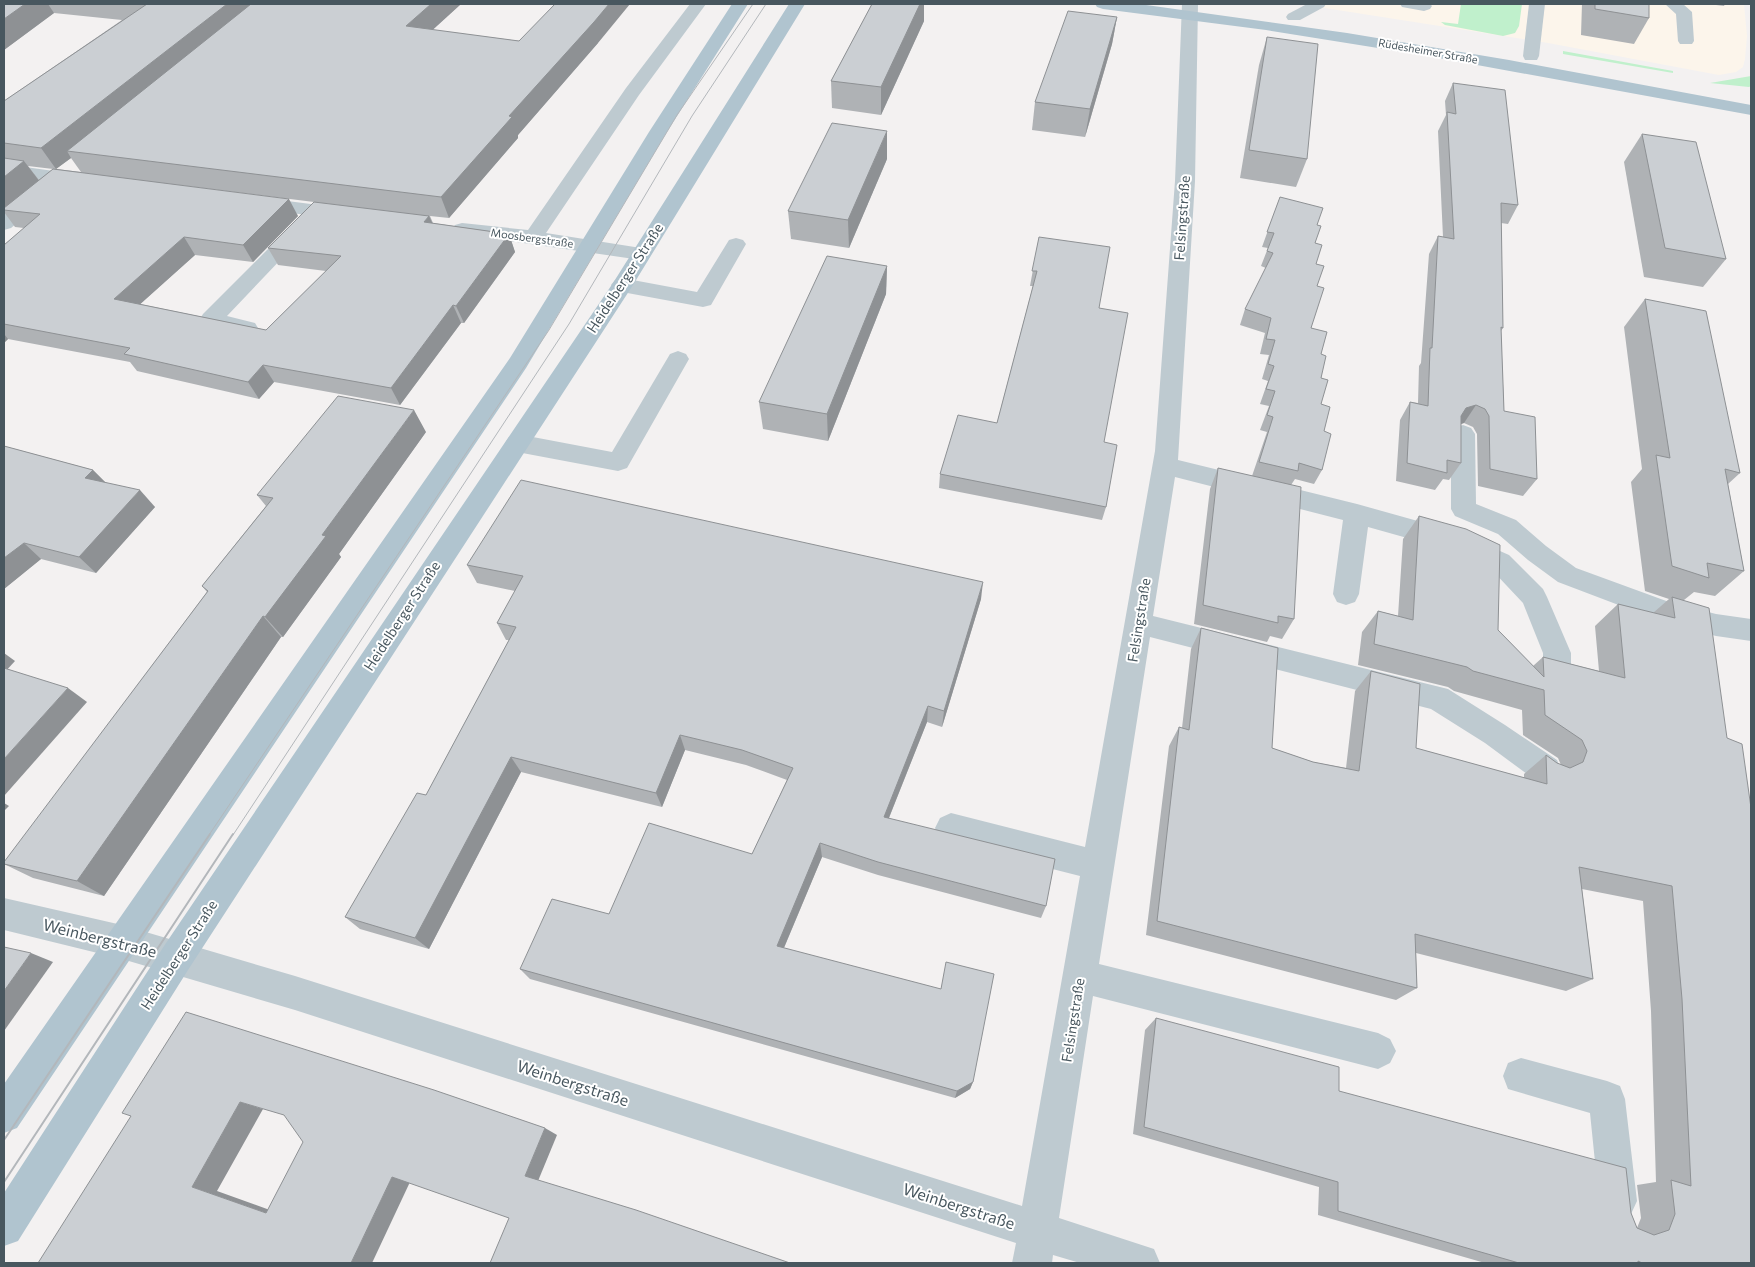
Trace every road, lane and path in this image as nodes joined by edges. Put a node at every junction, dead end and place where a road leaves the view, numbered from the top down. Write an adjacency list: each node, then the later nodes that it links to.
1 (698, 4): 25 (street)
2 (740, 4): 27 (main road)
3 (797, 4): 28 (main road, Heidelberger Straße)
4 (1103, 4): 10 (main road, Rüdesheimer Straße)
5 (1318, 4): 11 (street)
6 (1408, 4): 9 (street)
7 (1537, 4): 13 (street)
8 (1674, 4): 12 (street)
9 (1424, 6)
10 (1193, 7): 11 (main road, Rüdesheimer Straße); 15 (main road, Rüdesheimer Straße); 34 (street, Felsingstraße)
11 (1294, 17): 13 (main road, Rüdesheimer Straße)
12 (1686, 41)
13 (1532, 56): 14 (main road, Rüdesheimer Straße)
14 (1751, 97)
15 (1751, 110)
16 (76, 166): 18 (street)
17 (4, 170): 18 (street)
18 (60, 178): 19 (street); 23 (street)
19 (100, 183)
20 (238, 201): 21 (street)
21 (317, 211): 22 (street); 30 (street)
22 (363, 217)
23 (4, 224)
24 (439, 226): 25 (street, Moosbergstraße)
25 (533, 237): 27 (street, Moosbergstraße)
26 (736, 244): 29 (street)
27 (602, 248): 28 (street, Moosbergstraße); 44 (main road)
28 (641, 254): 29 (main road, Heidelberger Straße)
29 (622, 285): 33 (main road, Heidelberger Straße)
30 (266, 332)
31 (678, 359): 33 (street)
32 (1464, 434): 38 (street)
33 (517, 443): 45 (main road, Heidelberger Straße)
34 (1164, 465): 35 (street); 37 (street, Felsingstraße)
35 (1357, 514): 36 (street); 39 (street)
36 (1346, 594)
37 (1138, 623): 40 (street); 42 (street, Felsingstraße)
38 (1751, 630)
39 (1557, 671)
40 (1546, 770)
41 (951, 828): 42 (street)
42 (1098, 866): 46 (street, Felsingstraße)
43 (4, 914): 44 (street, Weinbergstraße)
44 (122, 942): 45 (street, Weinbergstraße); 49 (main road)
45 (176, 958): 51 (main road, Heidelberger Straße); 52 (street, Weinbergstraße)
46 (1080, 976): 47 (street); 52 (street, Felsingstraße)
47 (1378, 1051)
48 (1521, 1076): 50 (street)
49 (4, 1115)
50 (1620, 1217)
51 (4, 1228)
52 (1035, 1247): 53 (street, Weinbergstraße)
53 (1140, 1263)

